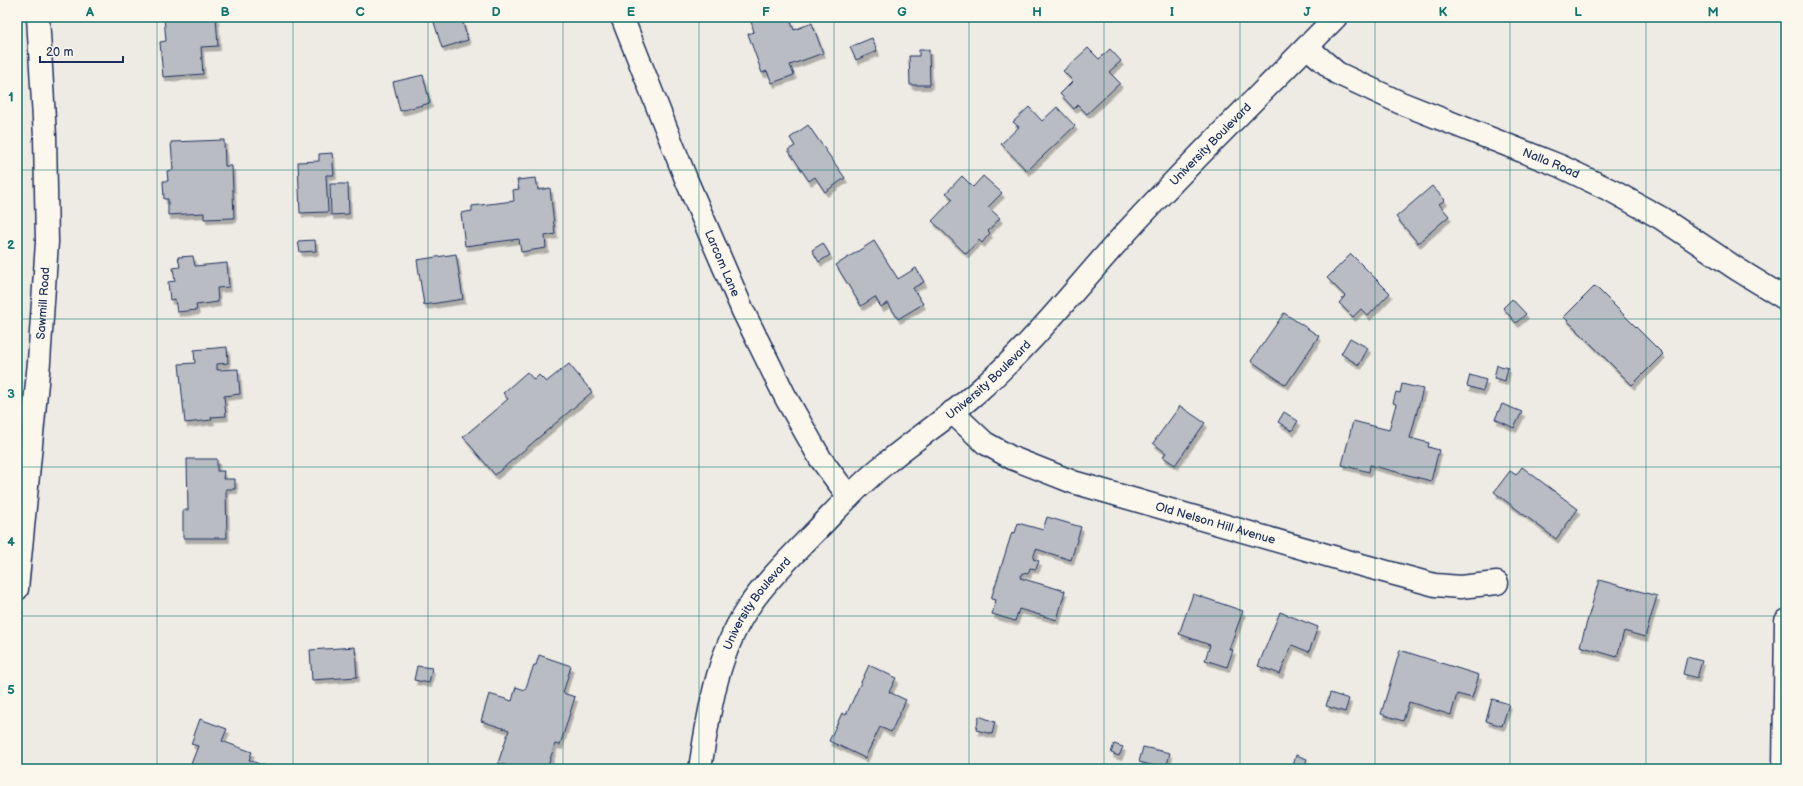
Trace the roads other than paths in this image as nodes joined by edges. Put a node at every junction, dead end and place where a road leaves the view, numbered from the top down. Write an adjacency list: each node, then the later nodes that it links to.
1 (38, 17): 9 (street, Sawmill Road)
2 (622, 17): 7 (street, Larcom Lane)
3 (1336, 17): 4 (street, University Boulevard)
4 (1307, 47): 5 (street, Nalla Road); 6 (street, University Boulevard)
5 (1786, 299)
6 (952, 412): 7 (street, University Boulevard); 8 (street, Old Nelson Hill Avenue)
7 (849, 497): 11 (street, University Boulevard)
8 (1497, 583)
9 (17, 589)
10 (1786, 621): 12 (street)
11 (700, 769)
12 (1784, 769)

